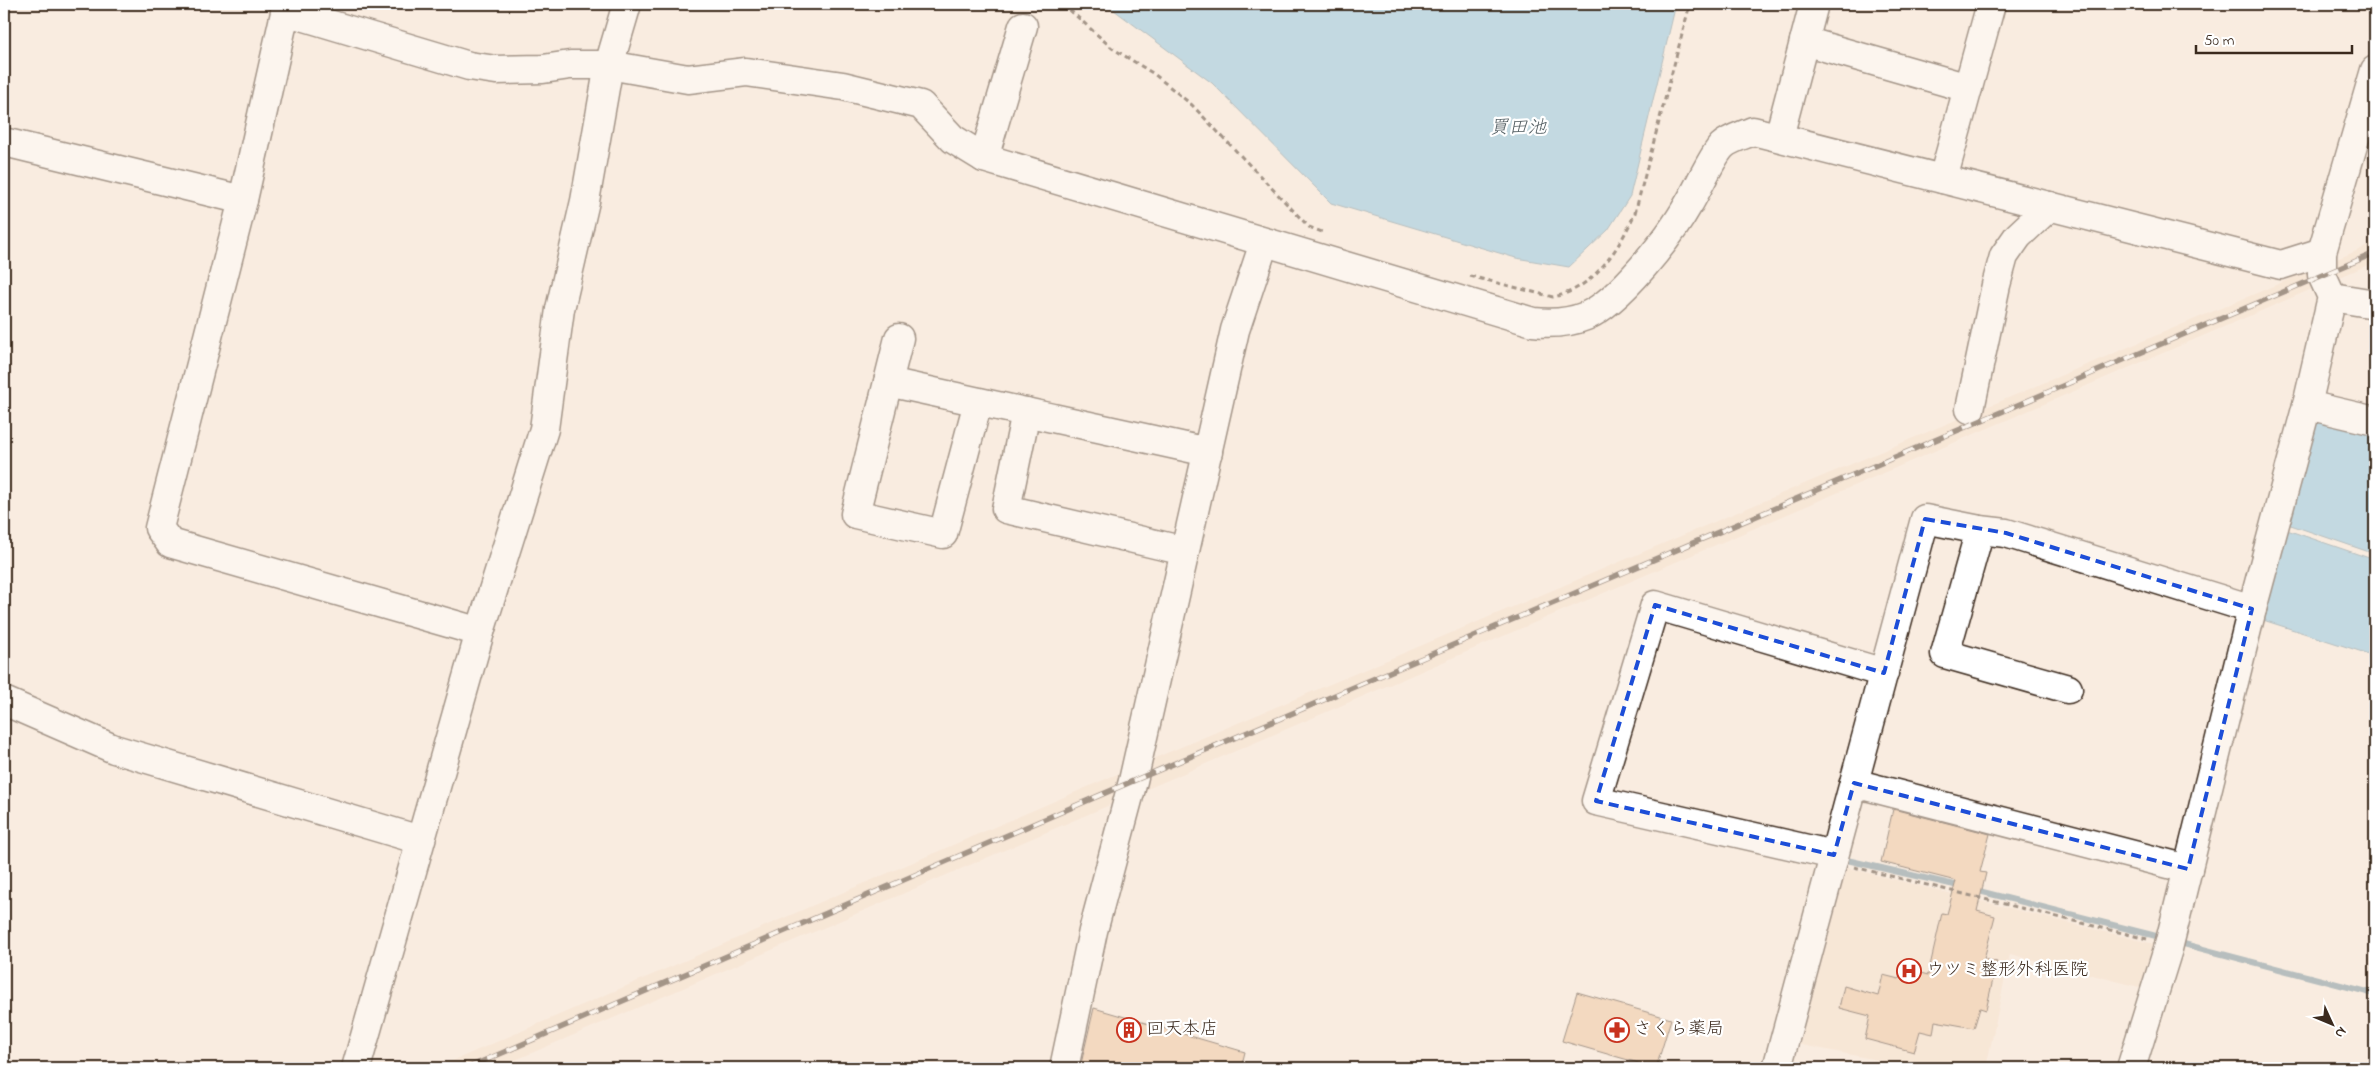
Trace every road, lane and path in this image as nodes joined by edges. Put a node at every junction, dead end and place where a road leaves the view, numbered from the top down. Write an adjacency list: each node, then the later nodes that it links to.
1 (627, 4): 9 (street)
2 (1063, 4): 18 (path)
3 (1690, 4): 21 (path)
4 (1814, 4): 8 (street)
5 (1991, 4): 11 (street)
6 (286, 7): 9 (street); 16 (street)
7 (1023, 26): 14 (street)
8 (1804, 41): 11 (street); 12 (street)
9 (608, 66): 14 (street); 35 (street)
10 (2375, 70): 20 (street)
11 (1968, 88): 15 (street)
12 (1779, 137): 15 (street); 19 (street)
13 (4, 142): 16 (street)
14 (984, 158): 19 (street)
15 (1943, 179): 17 (street)
16 (243, 200): 35 (street)
17 (2050, 206): 20 (street); 28 (street)
18 (1326, 233)
19 (1264, 244): 31 (street)
20 (2322, 252): 22 (street)
21 (1464, 274)
22 (2332, 297): 23 (street); 27 (street)
23 (2375, 304)
24 (899, 338): 25 (street)
25 (888, 382): 26 (street); 26 (street)
26 (978, 402): 29 (street)
27 (2307, 405): 30 (street); 34 (street)
28 (1970, 409)
29 (1026, 412): 31 (street); 33 (street)
30 (2375, 420)
31 (1208, 452): 33 (street)
32 (1980, 530): 34 (street); 36 (street); 37 (street)
33 (1185, 551): 45 (street)
34 (2252, 609): 42 (street)
35 (480, 632): 40 (street)
36 (1884, 673): 39 (street); 41 (street)
37 (2050, 691)
38 (4, 701): 40 (street)
39 (1854, 783): 41 (street); 42 (street)
40 (420, 840): 44 (street)
41 (1834, 858): 43 (path); 46 (street)
42 (2188, 869): 43 (street)
43 (2169, 944): 47 (street)
44 (356, 1068)
45 (1064, 1068)
46 (1777, 1068)
47 (2131, 1068)

